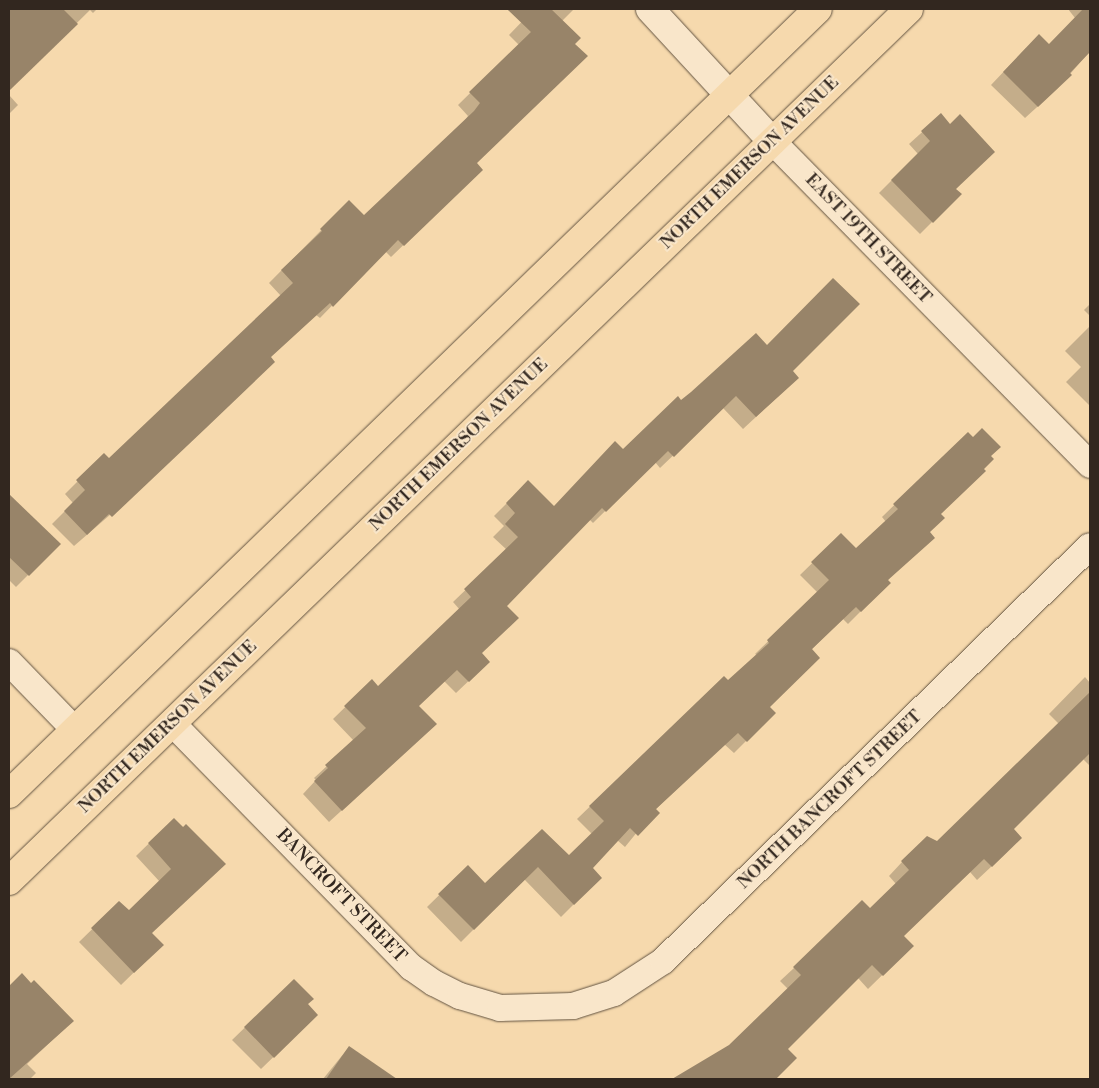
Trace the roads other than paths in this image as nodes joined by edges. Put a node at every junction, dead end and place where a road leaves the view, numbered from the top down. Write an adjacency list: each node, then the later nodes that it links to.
1 (650, 9): 4 (street, EAST 19TH STREET)
2 (818, 9): 4 (main road)
3 (909, 9): 5 (main road, NORTH EMERSON AVENUE)
4 (728, 96): 5 (street, EAST 19TH STREET); 10 (main road)
5 (772, 141): 6 (street, EAST 19TH STREET); 9 (main road, NORTH EMERSON AVENUE)
6 (1090, 465)
7 (1090, 546): 13 (street, NORTH BANCROFT STREET)
8 (9, 662): 10 (street)
9 (172, 723): 12 (main road, NORTH EMERSON AVENUE); 13 (street, BANCROFT STREET)
10 (74, 730): 11 (main road)
11 (9, 794)
12 (9, 881)
13 (543, 1009)

